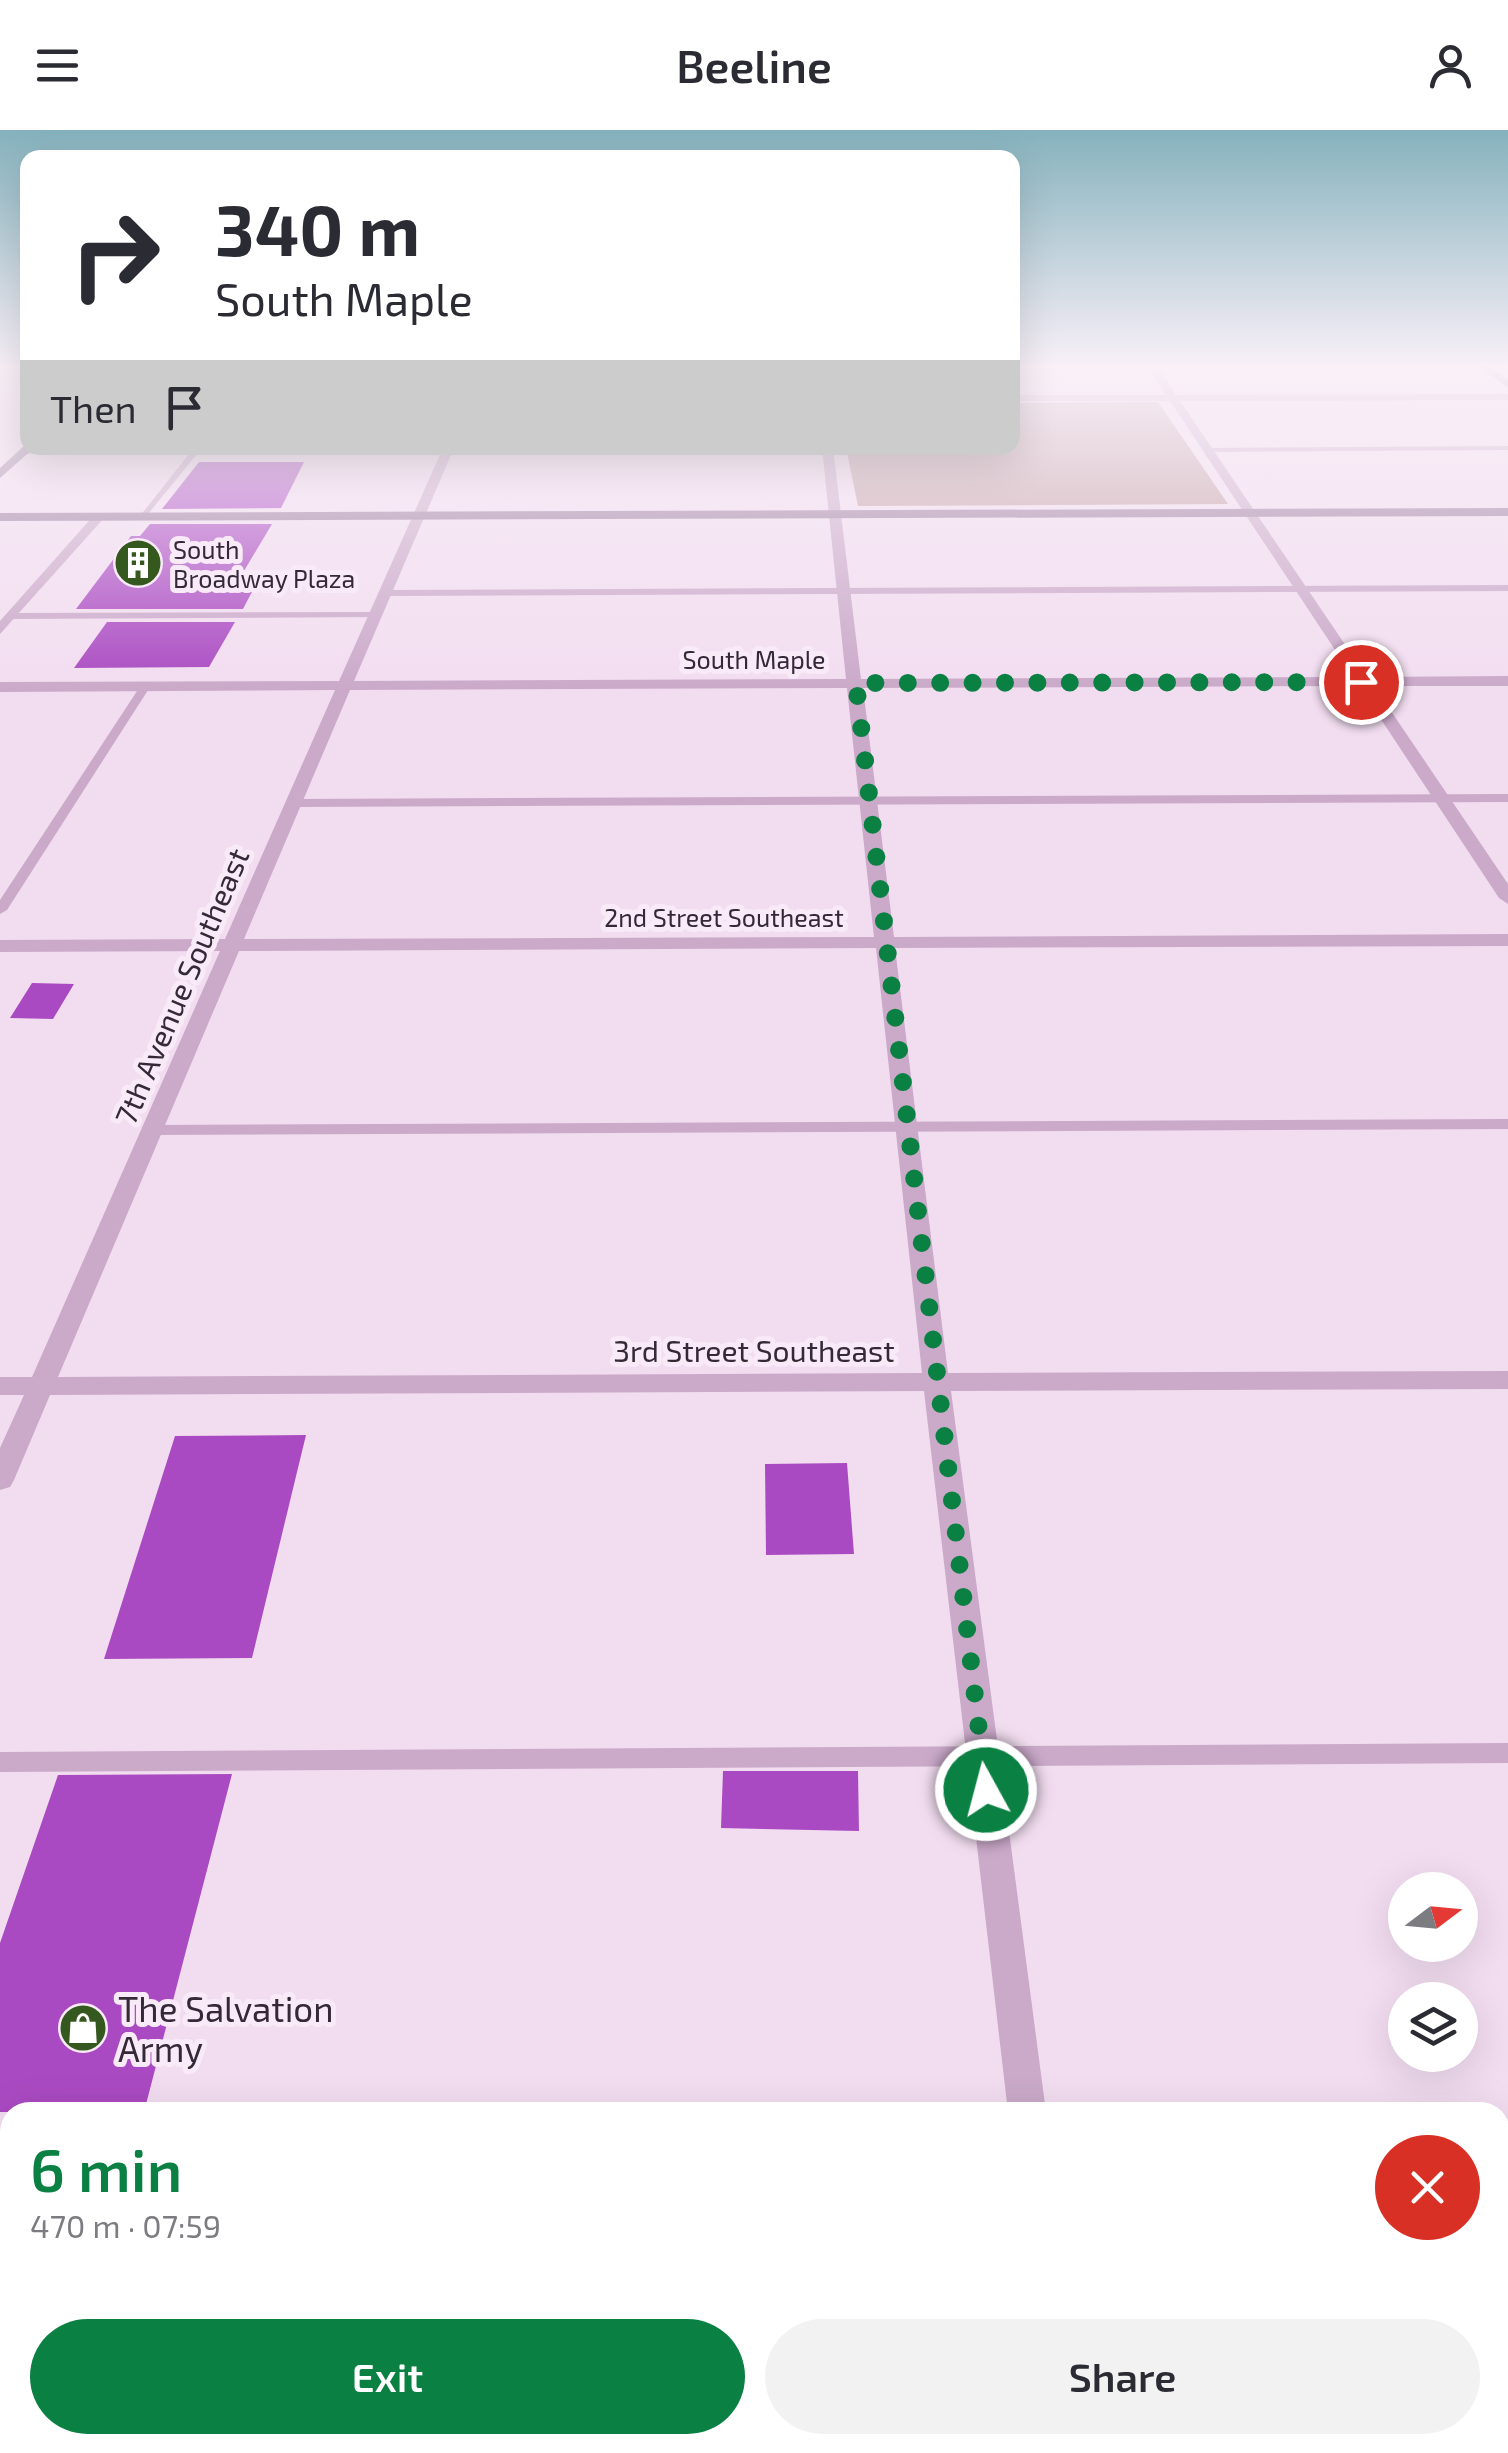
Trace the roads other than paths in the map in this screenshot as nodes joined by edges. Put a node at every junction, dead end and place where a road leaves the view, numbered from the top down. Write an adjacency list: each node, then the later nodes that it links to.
1 (177, 473): 8 (lane)
2 (436, 473): 9 (street, 7th Avenue Southeast)
3 (830, 473): 10 (street)
4 (1224, 473): 6 (street)
5 (1508, 512): 6 (street)
6 (1251, 513): 10 (street); 13 (street)
7 (99, 516): 8 (street); 11 (street); 17 (street)
8 (144, 516): 9 (street)
9 (418, 516): 10 (street); 15 (street, 7th Avenue Southeast)
10 (836, 516): 14 (street)
11 (0, 517)
12 (1508, 588): 13 (lane)
13 (1300, 589): 14 (lane); 20 (street)
14 (845, 591): 15 (lane); 21 (street)
15 (384, 593): 16 (street, 7th Avenue Southeast)
16 (375, 615): 17 (lane); 22 (street, 7th Avenue Southeast)
17 (12, 616): 18 (street)
18 (0, 630)
19 (1508, 681): 20 (street, South Maple)
20 (1361, 682): 21 (street, South Maple); 25 (street)
21 (856, 683): 22 (street, South Maple); 27 (street)
22 (343, 686): 24 (street, South Maple); 28 (street, 7th Avenue Southeast)
23 (0, 687): 24 (street, South Maple)
24 (144, 687): 30 (lane)
25 (1440, 798): 26 (lane); 27 (lane); 29 (street)
26 (1508, 798)
27 (869, 800): 28 (lane); 32 (street)
28 (293, 803): 33 (street, 7th Avenue Southeast)
29 (1508, 898)
30 (0, 910)
31 (1508, 940): 32 (street, 2nd Street Southeast)
32 (884, 941): 33 (street, 2nd Street Southeast); 36 (street)
33 (232, 945): 34 (street, 2nd Street Southeast); 37 (street, 7th Avenue Southeast)
34 (0, 946)
35 (1508, 1124): 36 (lane)
36 (906, 1127): 37 (lane); 39 (street)
37 (152, 1130): 41 (street, 7th Avenue Southeast)
38 (1508, 1380): 39 (street, 3rd Street Southeast)
39 (936, 1381): 41 (street, 3rd Street Southeast); 44 (street)
40 (0, 1386): 41 (street, 3rd Street Southeast)
41 (40, 1386): 42 (street, 7th Avenue Southeast)
42 (0, 1480)
43 (1508, 1752): 44 (lane)
44 (982, 1755): 45 (lane); 46 (street)
45 (0, 1762)
46 (1026, 2102)

